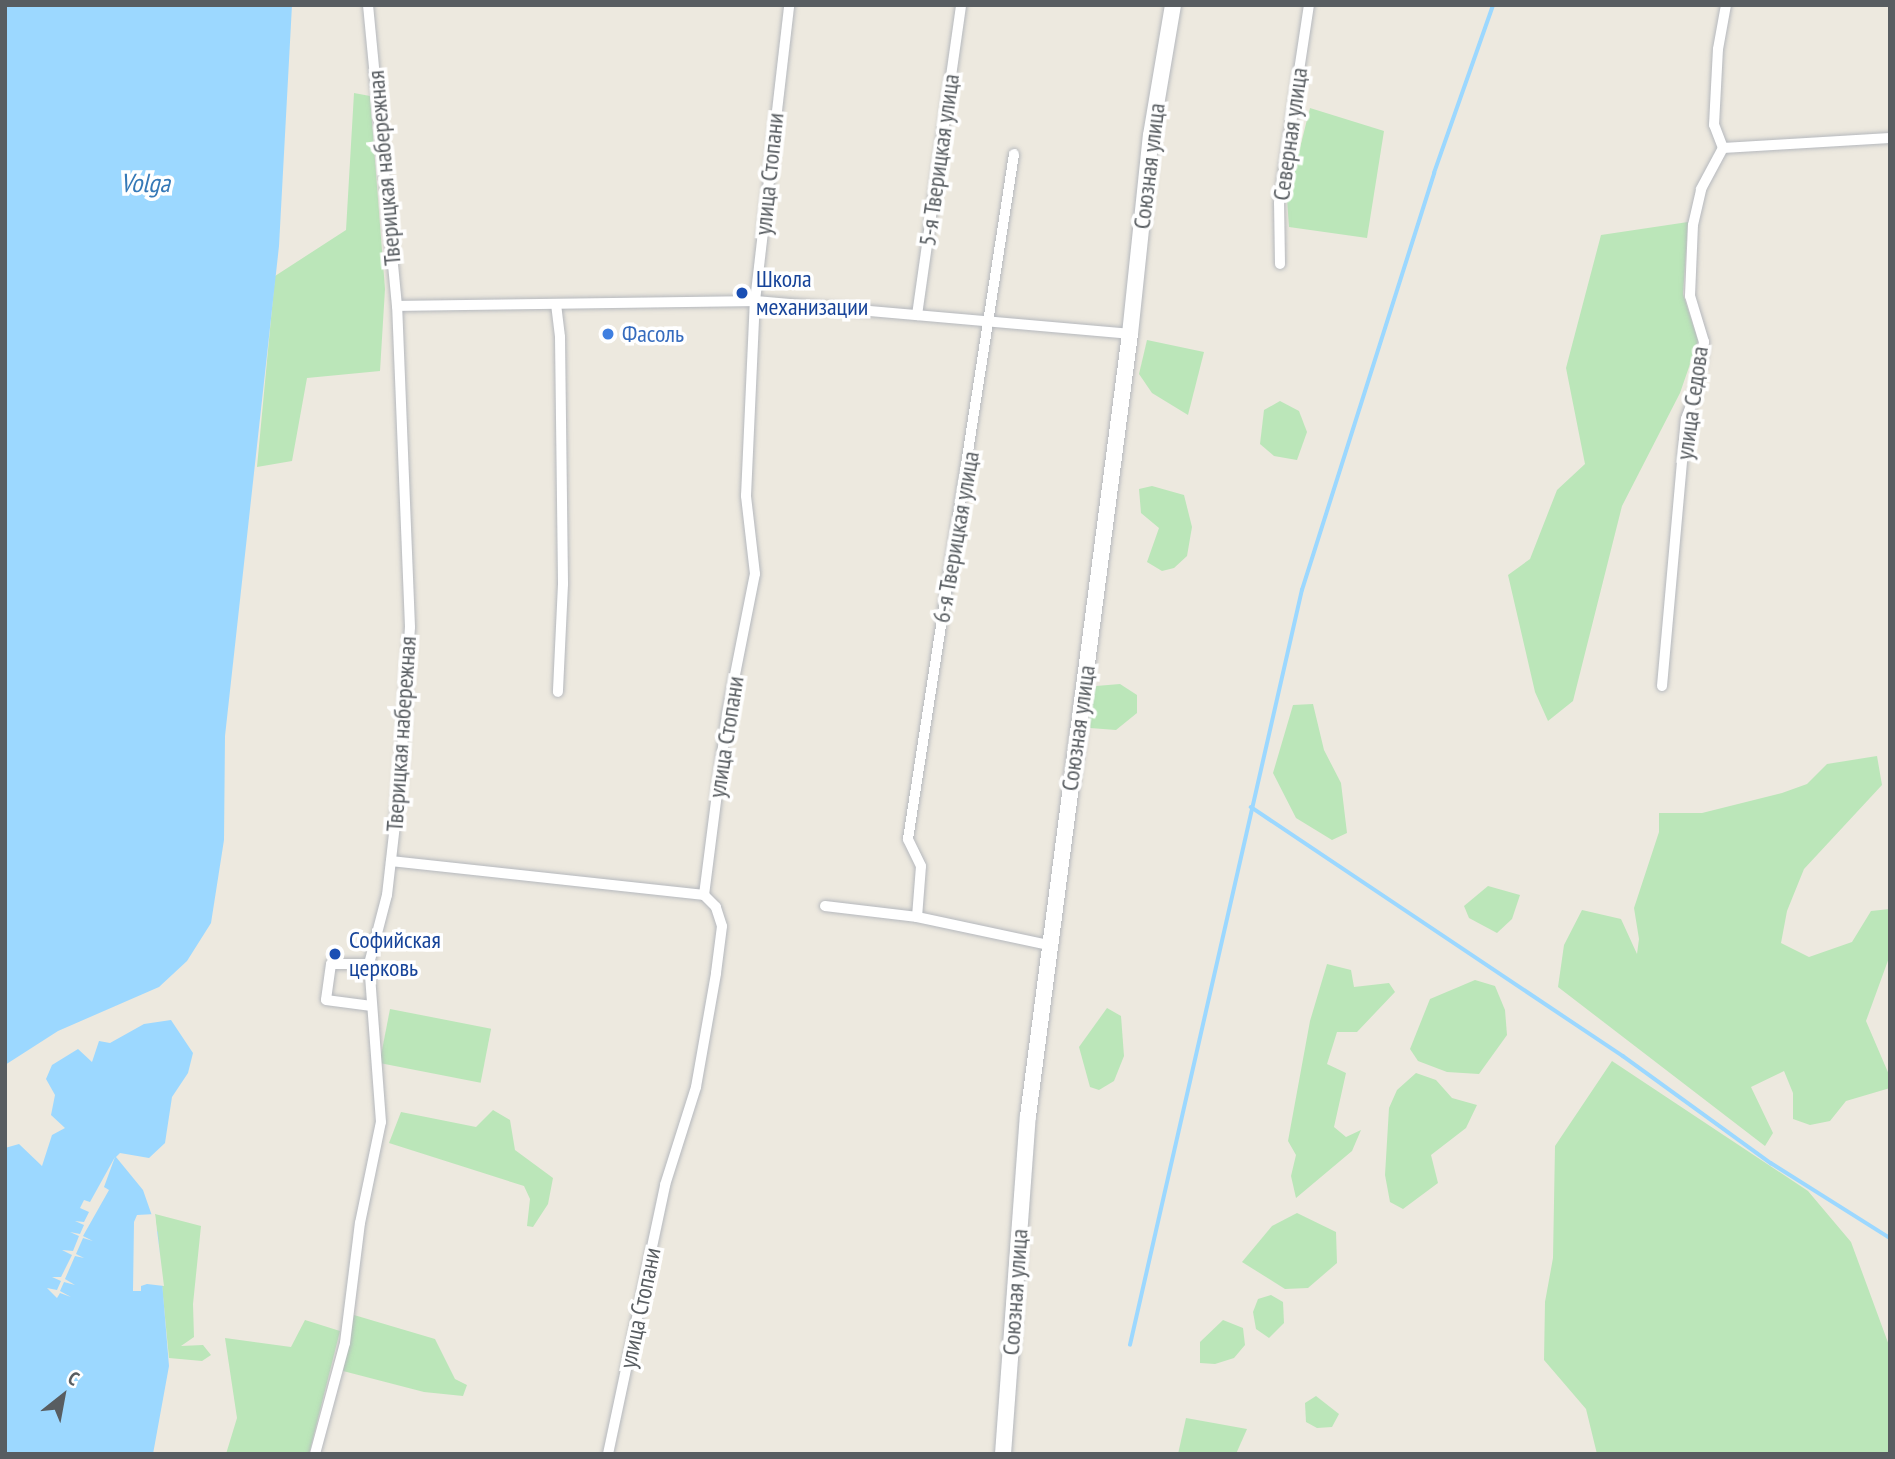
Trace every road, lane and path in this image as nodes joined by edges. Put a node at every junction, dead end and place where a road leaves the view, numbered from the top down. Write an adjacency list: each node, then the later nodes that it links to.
1 (368, 5): 13 (street, Тверицкая набережная)
2 (789, 5): 11 (street, улица Стопани)
3 (961, 5): 14 (street, 5-я Тверицкая улица)
4 (1173, 5): 16 (street, Союзная улица)
5 (1309, 5): 10 (street, Северная улица)
6 (1726, 5): 8 (street)
7 (1890, 138): 8 (street)
8 (1723, 148): 17 (street, улица Седова)
9 (1014, 154): 15 (street, 6-я Тверицкая улица)
10 (1280, 264)
11 (755, 302): 12 (street); 14 (street); 20 (street, улица Стопани)
12 (556, 304): 13 (street); 18 (street)
13 (397, 306): 19 (street, Тверицкая набережная)
14 (917, 315): 15 (street)
15 (991, 321): 16 (street); 22 (street, 6-я Тверицкая улица)
16 (1130, 334): 23 (street, Союзная улица)
17 (1661, 686)
18 (558, 692)
19 (391, 861): 20 (street); 24 (street, Тверицкая набережная)
20 (704, 895): 27 (street, улица Стопани)
21 (825, 906): 22 (street)
22 (917, 917): 23 (street)
23 (1049, 945): 28 (street, Союзная улица)
24 (369, 964): 25 (street, Тверицкая набережная); 25 (street)
25 (372, 1006): 26 (street, Тверицкая набережная)
26 (315, 1454)
27 (608, 1454)
28 (1003, 1454)

